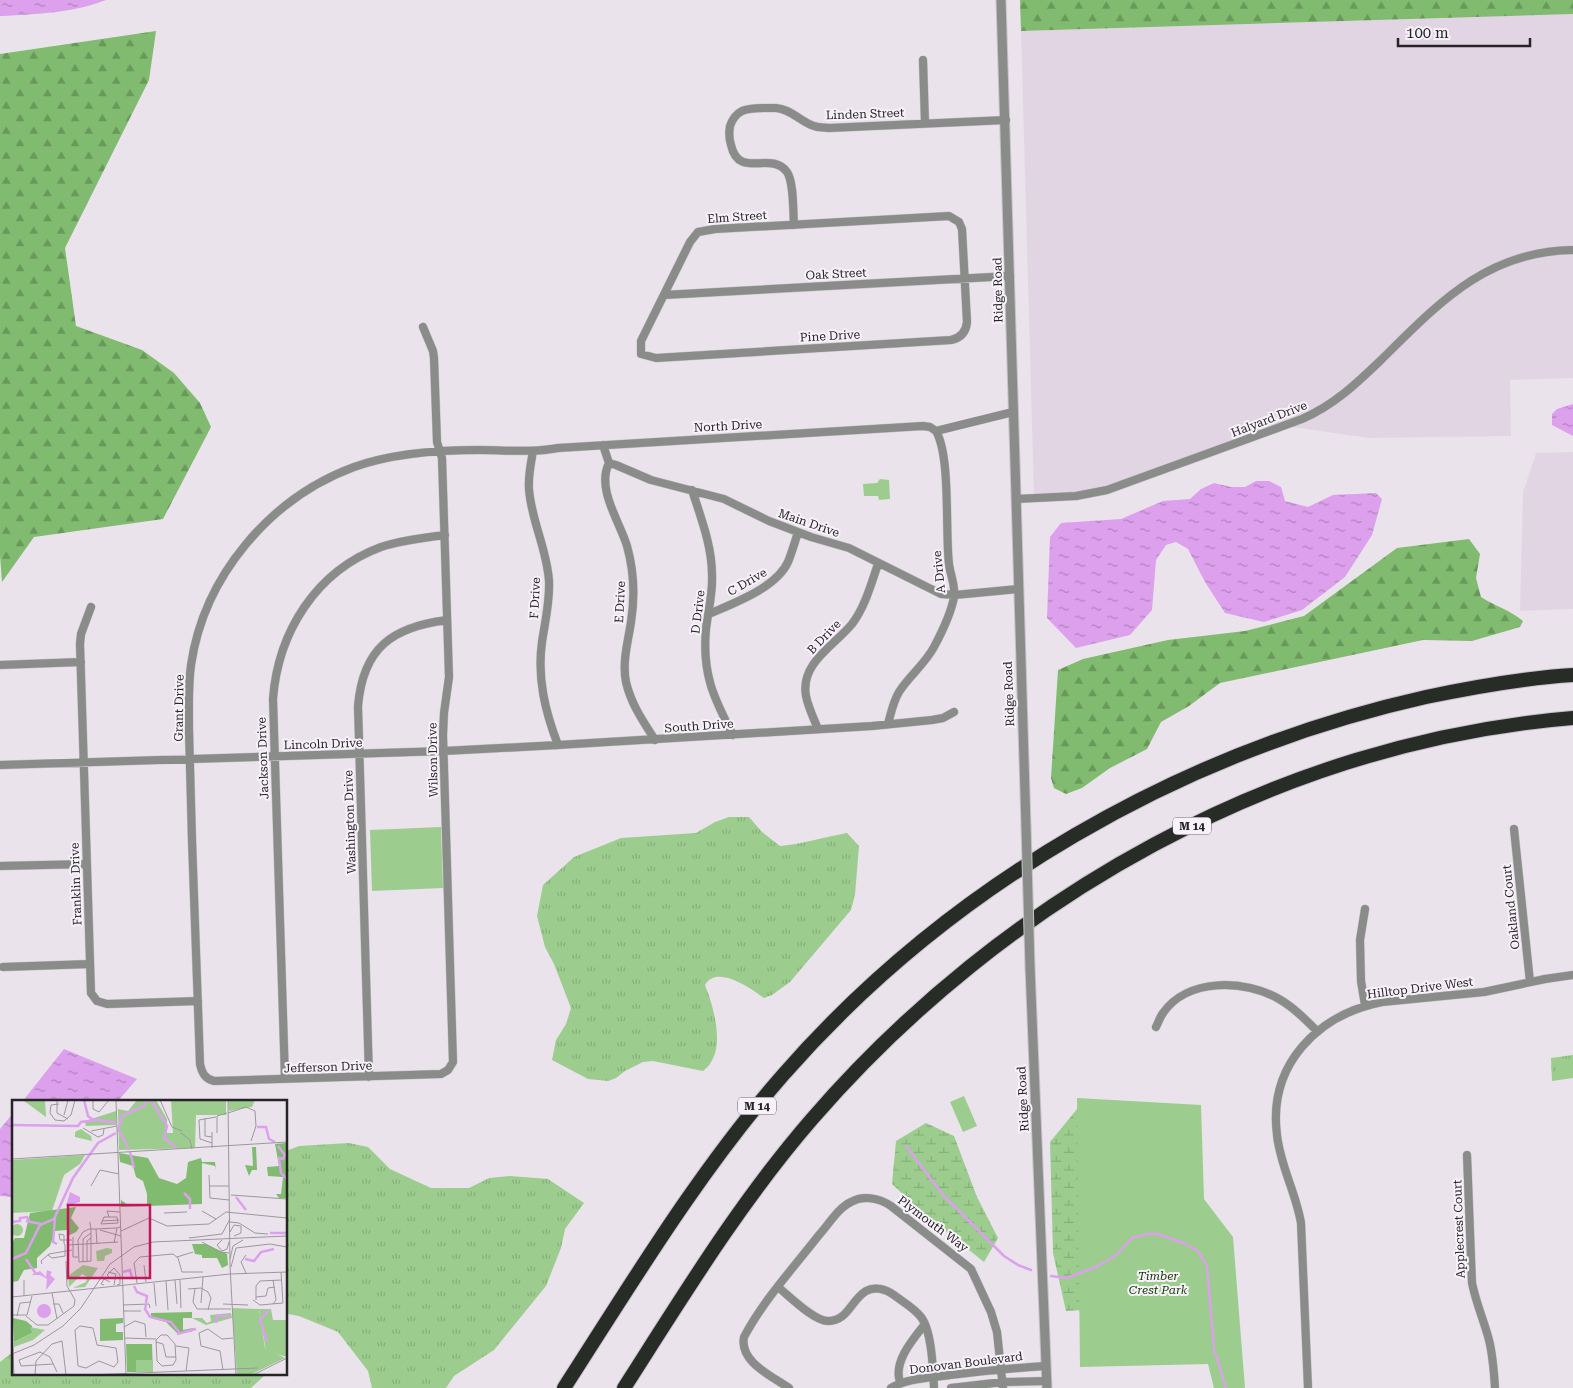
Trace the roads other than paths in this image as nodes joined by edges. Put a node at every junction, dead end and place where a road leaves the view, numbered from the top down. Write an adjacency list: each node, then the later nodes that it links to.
1 (1001, 0): 3 (street, Ridge Road)
2 (922, 60): 4 (street)
3 (1006, 120): 4 (street, Linden Street); 8 (street, Ridge Road)
4 (925, 123): 6 (street, Linden Street)
5 (915, 218): 6 (street, Elm Street); 9 (street, Pine Drive)
6 (794, 225): 10 (street, Elm Street)
7 (1573, 250): 20 (street, Halyard Drive)
8 (1010, 276): 9 (street, Oak Street); 13 (street, Ridge Road)
9 (965, 277): 10 (street, Oak Street); 12 (street, Pine Drive)
10 (664, 295): 12 (street, Elm Street)
11 (423, 328): 16 (street, Wilson Drive)
12 (640, 354)
13 (1013, 412): 14 (street, North Drive); 20 (street, Ridge Road)
14 (936, 431): 15 (street, North Drive); 25 (street, A Drive)
15 (603, 445): 17 (street, North Drive); 18 (street)
16 (440, 451): 17 (street, North Drive); 22 (street, Wilson Drive); 42 (street, Grant Drive)
17 (532, 451): 38 (street, F Drive)
18 (609, 464): 19 (street, Main Drive); 37 (street, E Drive)
19 (692, 490): 21 (street, Main Drive); 27 (street, D Drive)
20 (1016, 499): 24 (street, Ridge Road)
21 (798, 532): 23 (street, Main Drive); 27 (street, C Drive)
22 (445, 535): 28 (street, Wilson Drive); 41 (street, Jackson Drive)
23 (878, 564): 25 (street, Main Drive); 35 (street, B Drive)
24 (1019, 589): 25 (street, Main Drive); 64 (street, Ridge Road, bridge)
25 (954, 595): 34 (street, A Drive)
26 (91, 608): 29 (street, Franklin Drive)
27 (708, 614): 36 (street, D Drive)
28 (447, 620): 39 (street, Wilson Drive); 40 (street, Washington Drive)
29 (81, 662): 30 (street); 43 (street, Franklin Drive)
30 (0, 665)
31 (1573, 675): 70 (highway, M 14)
32 (954, 712): 34 (street, South Drive)
33 (1573, 718): 71 (highway, M 14)
34 (888, 724): 35 (street, South Drive)
35 (818, 729): 36 (street, South Drive)
36 (733, 735): 37 (street, South Drive)
37 (655, 740): 38 (street, South Drive)
38 (558, 745): 39 (street, South Drive)
39 (444, 751): 40 (street, Lincoln Drive); 57 (street, Wilson Drive)
40 (359, 754): 41 (street, Lincoln Drive); 59 (street, Washington Drive)
41 (274, 757): 42 (street, Lincoln Drive); 60 (street, Jackson Drive)
42 (190, 759): 43 (street, Lincoln Drive); 53 (street, Grant Drive)
43 (84, 763): 44 (street, Lincoln Drive); 46 (street, Franklin Drive)
44 (0, 765)
45 (1514, 829): 52 (street, Oakland Court)
46 (87, 864): 47 (street); 49 (street, Franklin Drive)
47 (0, 866)
48 (1365, 910): 54 (street)
49 (90, 964): 50 (street); 53 (street, Franklin Drive)
50 (3, 967)
51 (1573, 976): 52 (street, Hilltop Drive West)
52 (1530, 982): 54 (street, Hilltop Drive West)
53 (198, 1001): 58 (street, Grant Drive)
54 (1365, 1005): 56 (street, Hilltop Drive West)
55 (1156, 1027): 56 (street)
56 (1317, 1031): 76 (street, Hilltop Drive West)
57 (450, 1068): 59 (street, Jefferson Drive)
58 (205, 1077): 60 (street, Jefferson Drive)
59 (369, 1077): 60 (street, Jefferson Drive)
60 (284, 1080)
61 (1468, 1155): 77 (street, Applecrest Court)
62 (778, 1287): 63 (street); 65 (street, Plymouth Way); 72 (street, Plymouth Way)
63 (925, 1324): 66 (street); 67 (street)
64 (1046, 1366): 65 (street, Donovan Boulevard); 68 (street, Ridge Road)
65 (1002, 1369): 66 (street, Donovan Boulevard); 69 (street, Plymouth Way)
66 (933, 1377): 67 (street, Donovan Boulevard); 74 (street)
67 (900, 1382): 73 (street, Donovan Boulevard)
68 (1047, 1384): 69 (street, Donovan Boulevard)
69 (1003, 1385): 75 (street, Donovan Boulevard)
70 (564, 1388)
71 (624, 1388)
72 (789, 1388)
73 (890, 1388)
74 (934, 1388)
75 (951, 1388)
76 (1308, 1388)
77 (1495, 1388)

